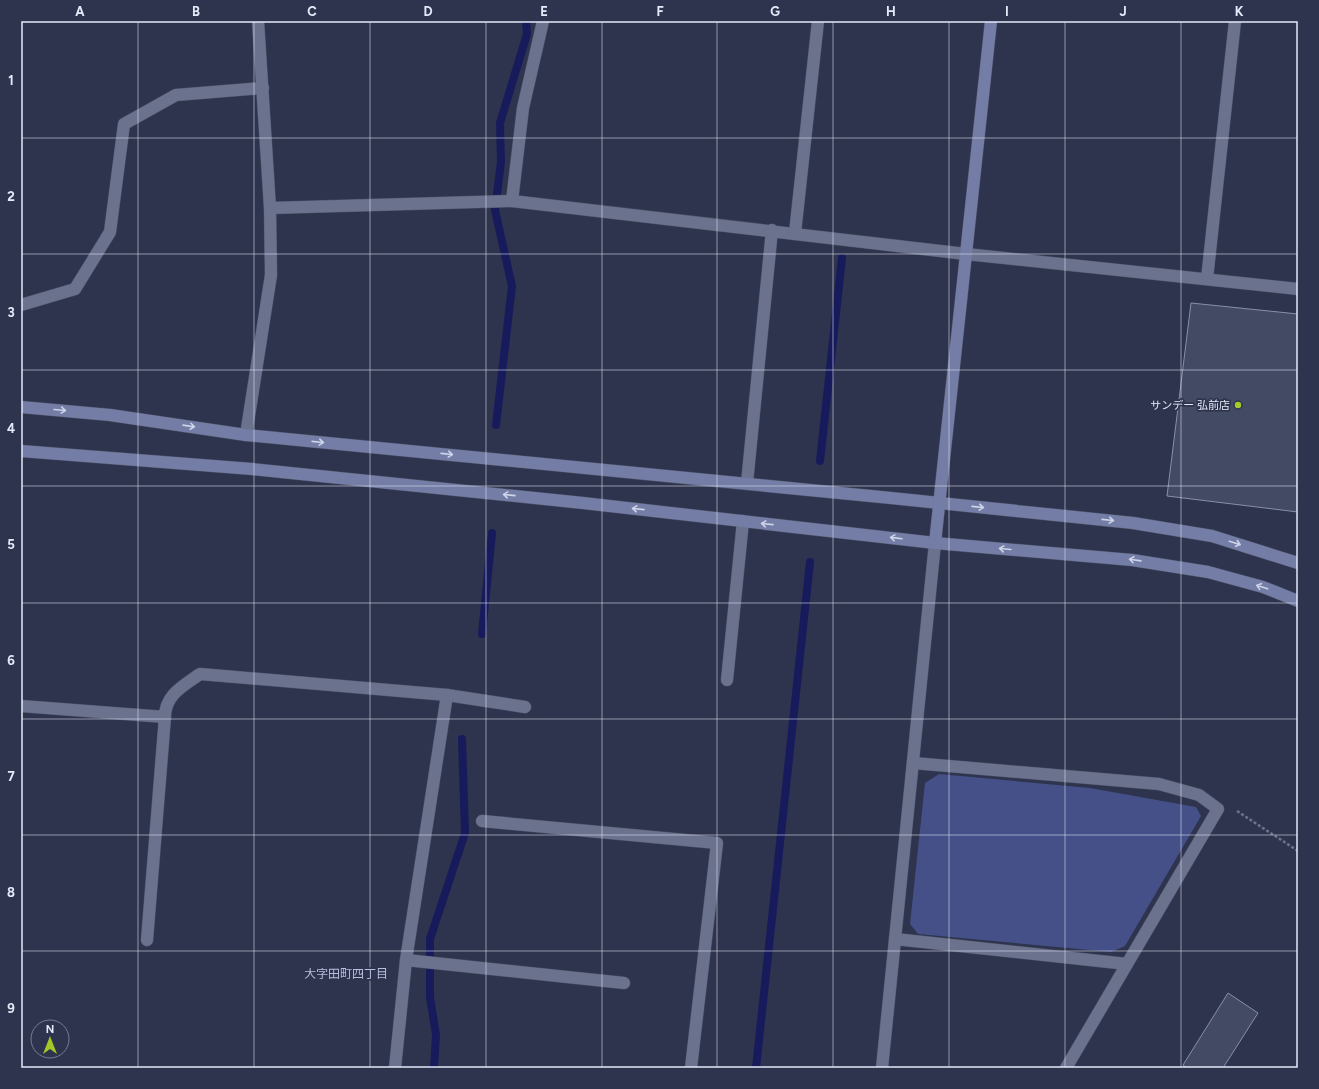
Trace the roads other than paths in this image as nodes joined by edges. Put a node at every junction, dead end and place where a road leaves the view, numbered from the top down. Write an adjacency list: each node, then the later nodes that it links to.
1 (258, 21): 6 (street)
2 (543, 21): 7 (street)
3 (818, 21): 10 (street)
4 (991, 21): 11 (street)
5 (1234, 21): 12 (street)
6 (263, 88): 8 (street); 14 (street)
7 (512, 201): 8 (street); 9 (street)
8 (270, 208): 16 (street)
9 (772, 230): 10 (street); 18 (street)
10 (795, 233): 11 (street)
11 (966, 254): 12 (street); 19 (street)
12 (1207, 279): 13 (street)
13 (1298, 289)
14 (21, 304)
15 (21, 407): 16 (street, one-way to 16)
16 (246, 435): 18 (street, one-way to 18)
17 (21, 452): 20 (street, one-way to 17)
18 (747, 483): 19 (street)
19 (940, 502): 21 (street); 22 (street, one-way to 22)
20 (743, 521): 21 (street, one-way to 20); 24 (street)
21 (935, 543): 23 (street, one-way to 21); 29 (street)
22 (1298, 563)
23 (1298, 601)
24 (727, 680)
25 (447, 695): 27 (street); 28 (street); 33 (street)
26 (21, 706): 28 (street)
27 (525, 707)
28 (165, 717): 32 (street)
29 (913, 762): 31 (street); 34 (street)
30 (482, 821): 37 (street)
31 (895, 939): 34 (street); 38 (street)
32 (147, 940)
33 (406, 960): 35 (street); 36 (street)
34 (1127, 964): 39 (street)
35 (624, 983)
36 (395, 1068)
37 (691, 1068)
38 (882, 1068)
39 (1066, 1068)

